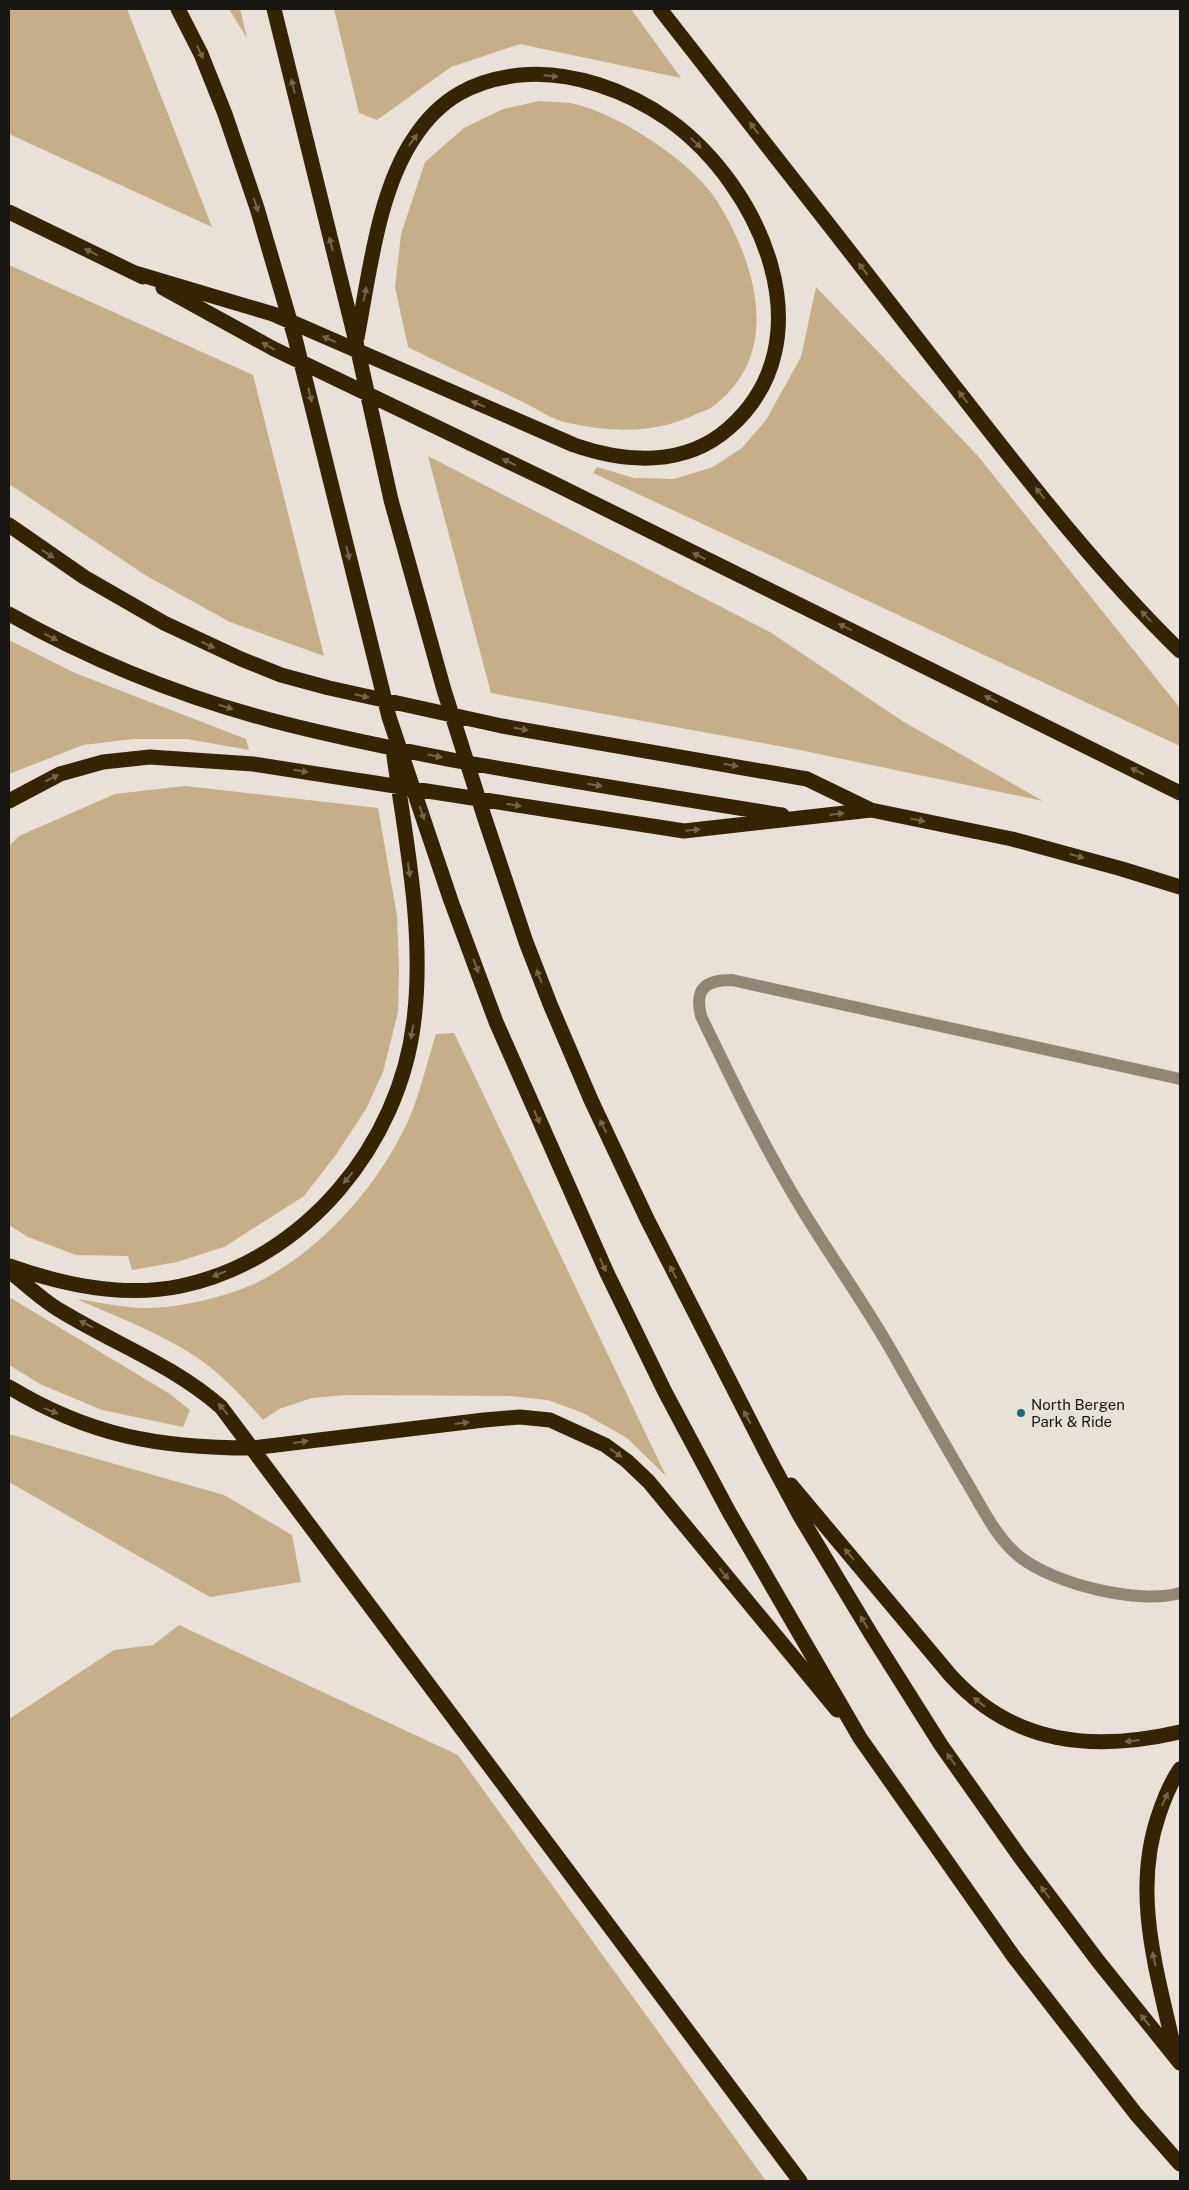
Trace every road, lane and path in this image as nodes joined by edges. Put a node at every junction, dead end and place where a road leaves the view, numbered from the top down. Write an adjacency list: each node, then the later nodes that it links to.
1 (178, 9): 10 (highway, one-way to 10)
2 (274, 9): 6 (highway, one-way to 2)
3 (660, 9): 9 (highway, one-way to 3)
4 (9, 212): 5 (highway, one-way to 4)
5 (135, 273): 6 (highway, one-way to 5); 11 (highway, one-way to 5)
6 (356, 342): 21 (highway, one-way to 6)
7 (9, 525): 13 (highway, one-way to 13)
8 (9, 614): 14 (highway, one-way to 14)
9 (1180, 651)
10 (389, 717): 17 (highway, one-way to 17); 24 (highway, one-way to 24)
11 (1180, 793)
12 (9, 801): 14 (highway, one-way to 14)
13 (871, 810): 14 (highway, one-way to 13); 15 (highway, one-way to 15)
14 (803, 818)
15 (1180, 887)
16 (1180, 1080): 22 (lane)
17 (9, 1266)
18 (9, 1271): 20 (highway, one-way to 18)
19 (9, 1387): 20 (highway, one-way to 20)
20 (252, 1448): 24 (highway, one-way to 24); 28 (highway)
21 (770, 1460): 23 (highway, one-way to 21); 26 (highway, one-way to 21)
22 (1180, 1593)
23 (1180, 1732)
24 (860, 1738): 27 (highway)
25 (1180, 1769): 26 (highway, one-way to 25)
26 (1178, 2060)
27 (1180, 2164)
28 (800, 2181)

